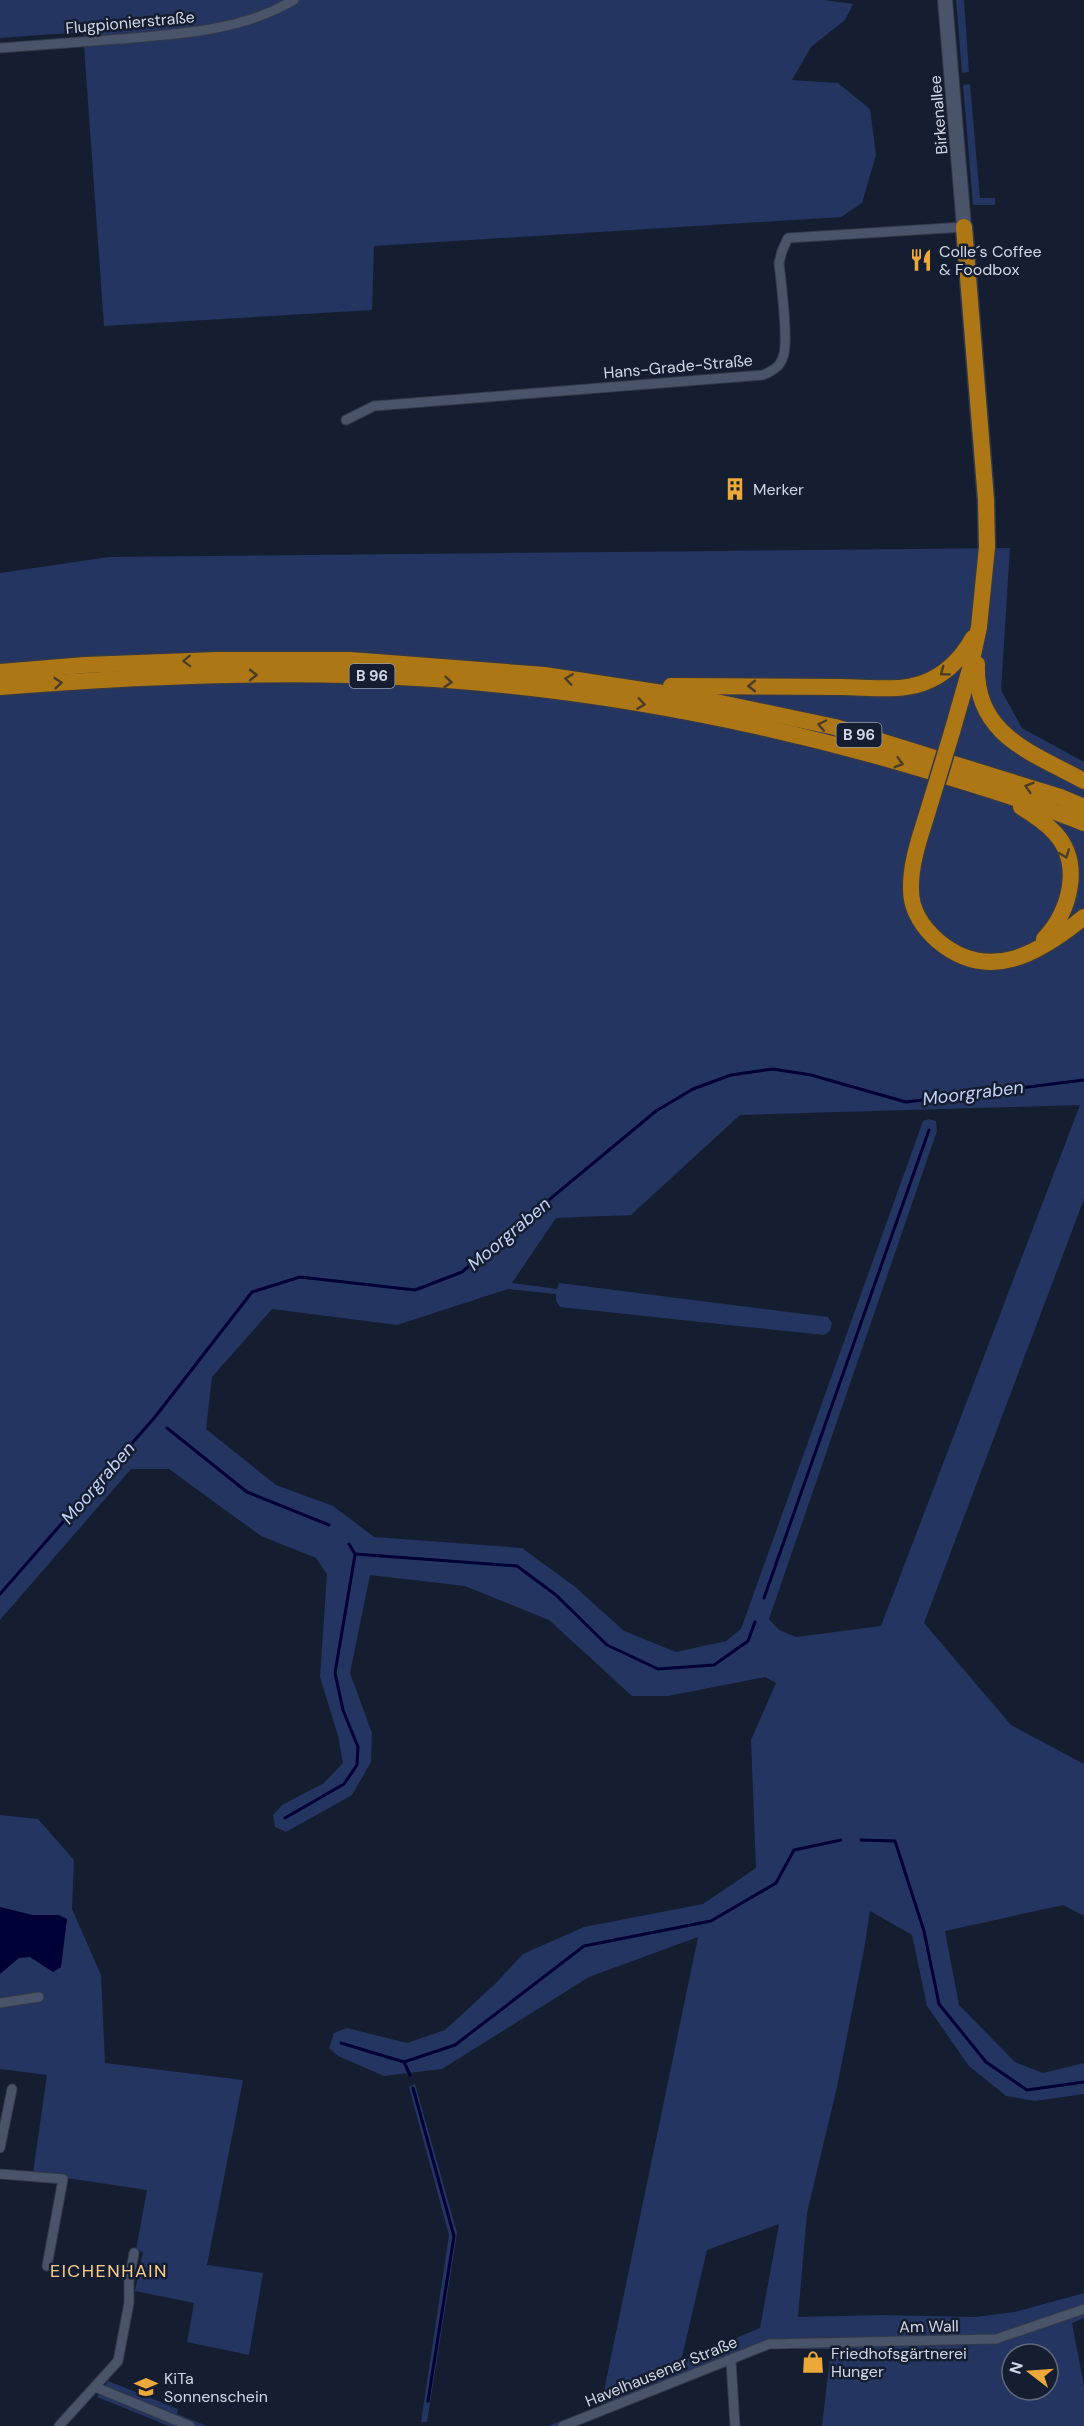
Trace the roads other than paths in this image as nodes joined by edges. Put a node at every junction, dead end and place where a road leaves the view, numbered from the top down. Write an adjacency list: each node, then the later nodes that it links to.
1 (294, 0): 3 (street, Flugpionierstraße)
2 (945, 0): 4 (street, Birkenallee)
3 (0, 48)
4 (964, 226): 5 (street, Hans-Grade-Straße); 6 (highway)
5 (346, 420)
6 (979, 627): 9 (highway, one-way to 9); 10 (highway); 15 (highway, bridge)
7 (0, 672): 9 (highway, B 96, one-way to 7)
8 (0, 687): 11 (highway, B 96, one-way to 11)
9 (627, 687): 12 (highway, B 96, one-way to 9)
10 (1084, 782)
11 (992, 790): 13 (highway, B 96); 15 (highway, one-way to 15)
12 (1084, 807)
13 (1084, 823)
14 (1084, 917): 15 (highway)
15 (1031, 953)
16 (39, 1997): 17 (street)
17 (0, 2003)
18 (12, 2089): 19 (street)
19 (0, 2148)
20 (0, 2174): 22 (street)
21 (134, 2253): 26 (street)
22 (47, 2266)
23 (1084, 2309): 24 (street, Am Wall)
24 (769, 2344): 25 (street, Havelhausener Straße)
25 (730, 2361): 29 (street, Havelhausener Straße); 30 (street)
26 (95, 2387): 27 (street); 28 (street)
27 (59, 2426)
28 (190, 2426)
29 (563, 2426)
30 (735, 2426)

